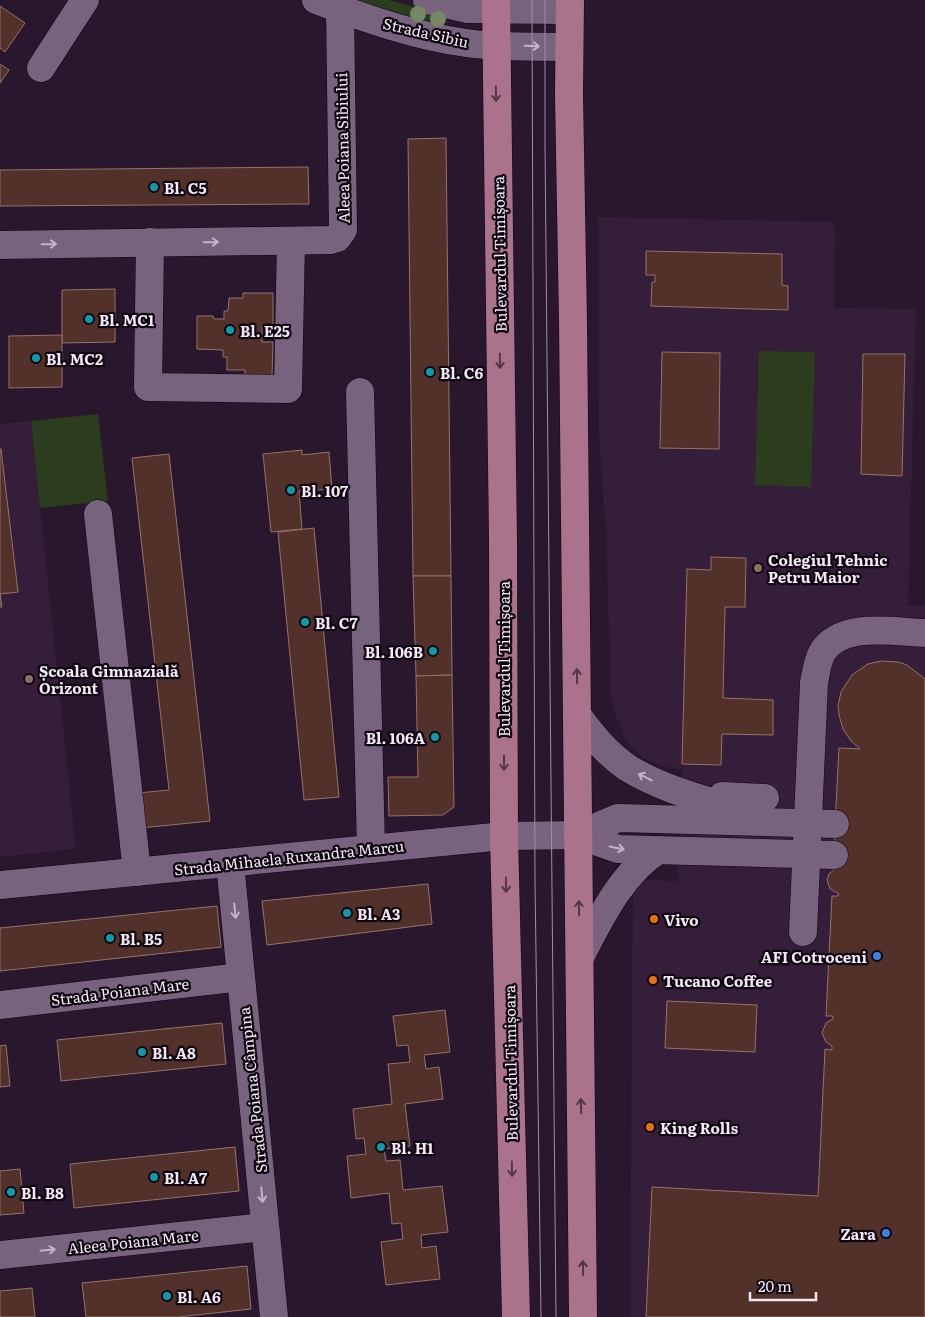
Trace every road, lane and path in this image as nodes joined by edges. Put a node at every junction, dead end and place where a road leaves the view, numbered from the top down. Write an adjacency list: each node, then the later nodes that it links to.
1 (85, 0): 8 (street)
2 (427, 0): 4 (street, Strada Sibiu)
3 (328, 4): 6 (street, Strada Sibiu); 9 (street, Aleea Poiana Sibiului)
4 (496, 4): 5 (street, Strada Sibiu); 6 (main road, Bulevardul Timișoara)
5 (570, 5): 7 (main road)
6 (496, 45): 7 (street, Strada Sibiu, one-way to 7); 20 (main road, Bulevardul Timișoara, one-way to 20)
7 (569, 47): 15 (main road, one-way to 7)
8 (41, 68)
9 (291, 241): 10 (street, Aleea Poiana Sibiului, one-way to 9); 10 (street)
10 (150, 242): 11 (street, Aleea Poiana Sibiului, one-way to 10)
11 (0, 246)
12 (360, 392): 22 (street)
13 (98, 514): 26 (street)
14 (925, 633): 19 (street)
15 (577, 715): 17 (street, one-way to 15); 18 (main road)
16 (765, 798): 17 (street)
17 (692, 808): 18 (street); 19 (street); 21 (street)
18 (578, 835): 20 (street, Strada Mihaela Ruxandra Marcu); 23 (street, one-way to 23); 29 (main road, one-way to 18)
19 (797, 835): 19 (street); 21 (street); 24 (street); 28 (street)
20 (504, 836): 22 (street, Strada Mihaela Ruxandra Marcu); 35 (main road, Bulevardul Timișoara, one-way to 35)
21 (726, 836): 24 (street)
22 (371, 849): 25 (street, Strada Mihaela Ruxandra Marcu)
23 (658, 850): 24 (street); 29 (street)
24 (692, 851)
25 (230, 863): 26 (street, Strada Mihaela Ruxandra Marcu); 30 (street, Strada Poiana Câmpina, one-way to 30)
26 (137, 872): 27 (street, Strada Mihaela Ruxandra Marcu)
27 (0, 885)
28 (803, 932)
29 (580, 957): 36 (main road, one-way to 29)
30 (241, 977): 31 (street, Strada Poiana Mare); 32 (street, Strada Poiana Câmpina, one-way to 32)
31 (0, 1005)
32 (265, 1227): 33 (street, Aleea Poiana Mare, one-way to 32); 34 (street, Strada Poiana Câmpina)
33 (0, 1256)
34 (274, 1317)
35 (516, 1317)
36 (584, 1317)

